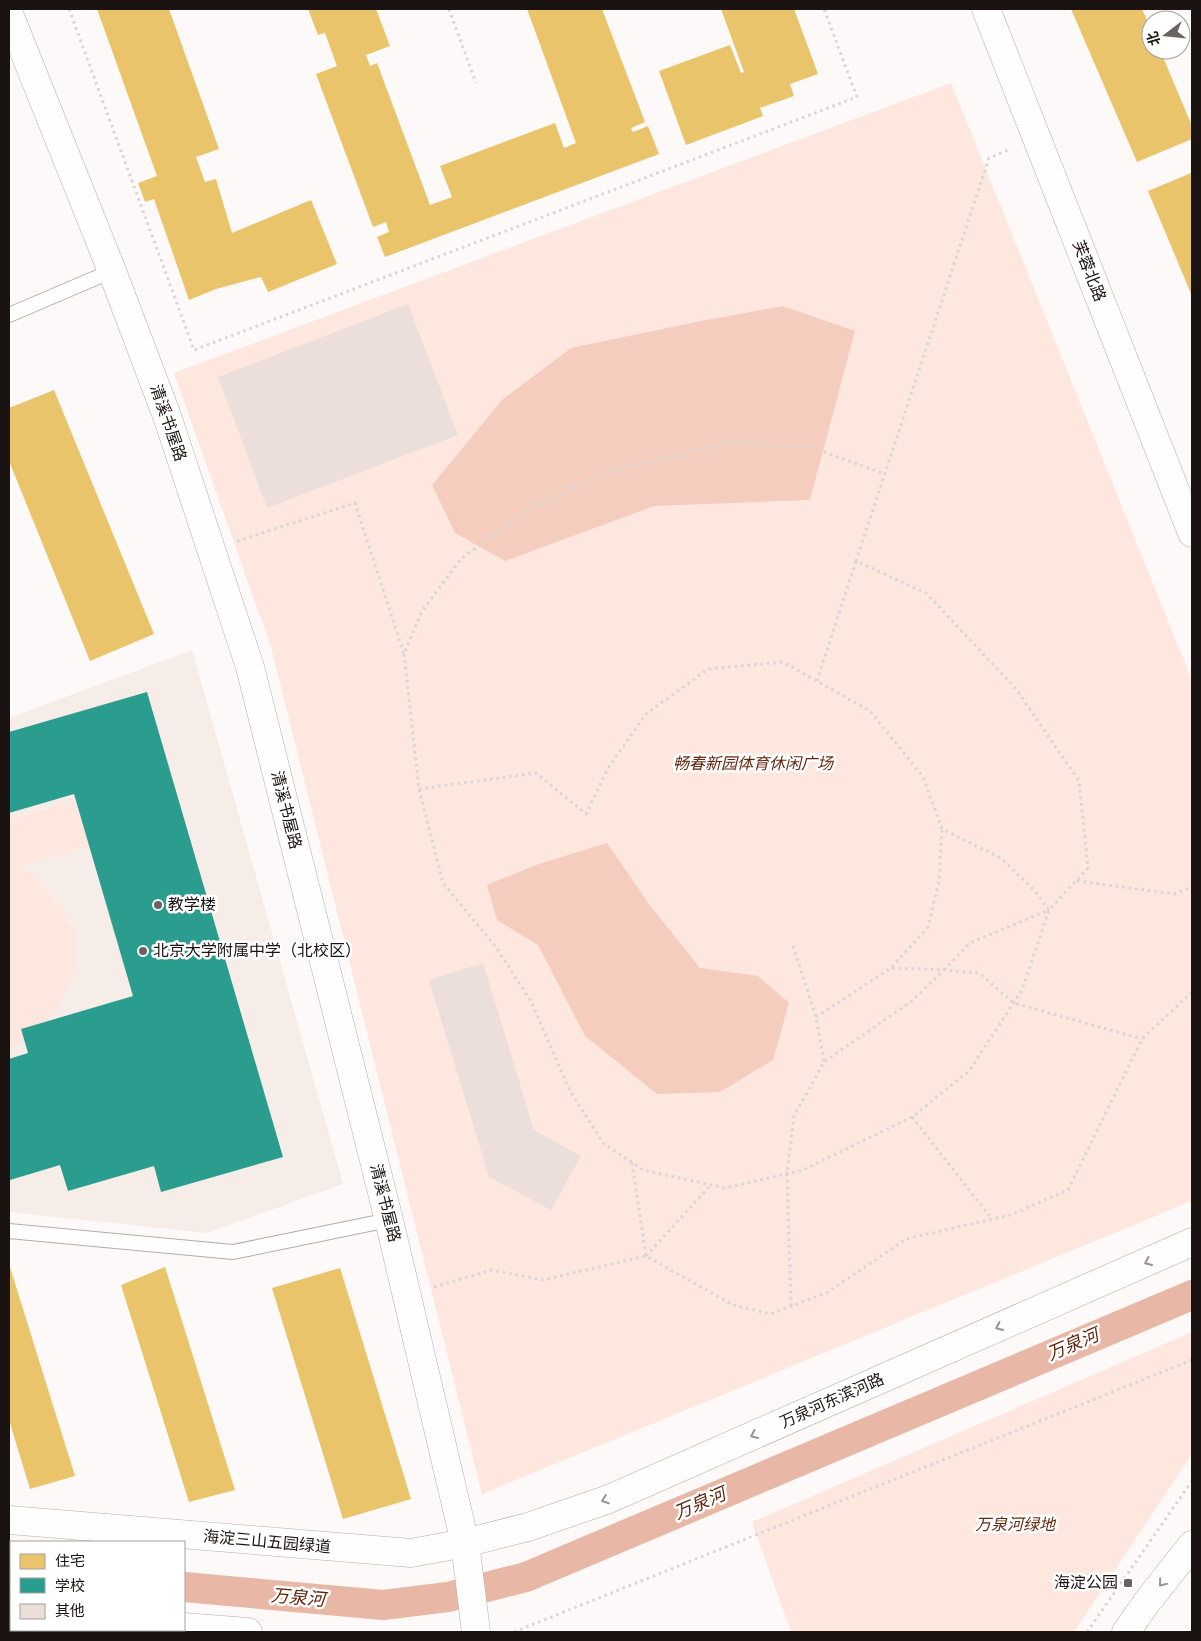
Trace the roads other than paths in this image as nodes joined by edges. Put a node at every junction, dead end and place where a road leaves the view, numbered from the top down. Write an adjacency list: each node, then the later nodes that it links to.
1 (986, 9): 5 (street, 芙蓉北路)
2 (9, 14): 3 (street, 清溪书屋路)
3 (112, 271): 4 (lane); 6 (street, 清溪书屋路)
4 (9, 315)
5 (1192, 533)
6 (390, 1220): 7 (lane); 10 (street, 清溪书屋路)
7 (9, 1231)
8 (1192, 1242): 10 (street, 万泉河东滨河路, one-way to 10)
9 (9, 1520): 10 (street, 海淀三山五园绿道)
10 (465, 1544): 14 (street, 清溪书屋路)
11 (1192, 1546): 15 (street, one-way to 15)
12 (185, 1627): 13 (street)
13 (248, 1632)
14 (476, 1632)
15 (1126, 1632)

